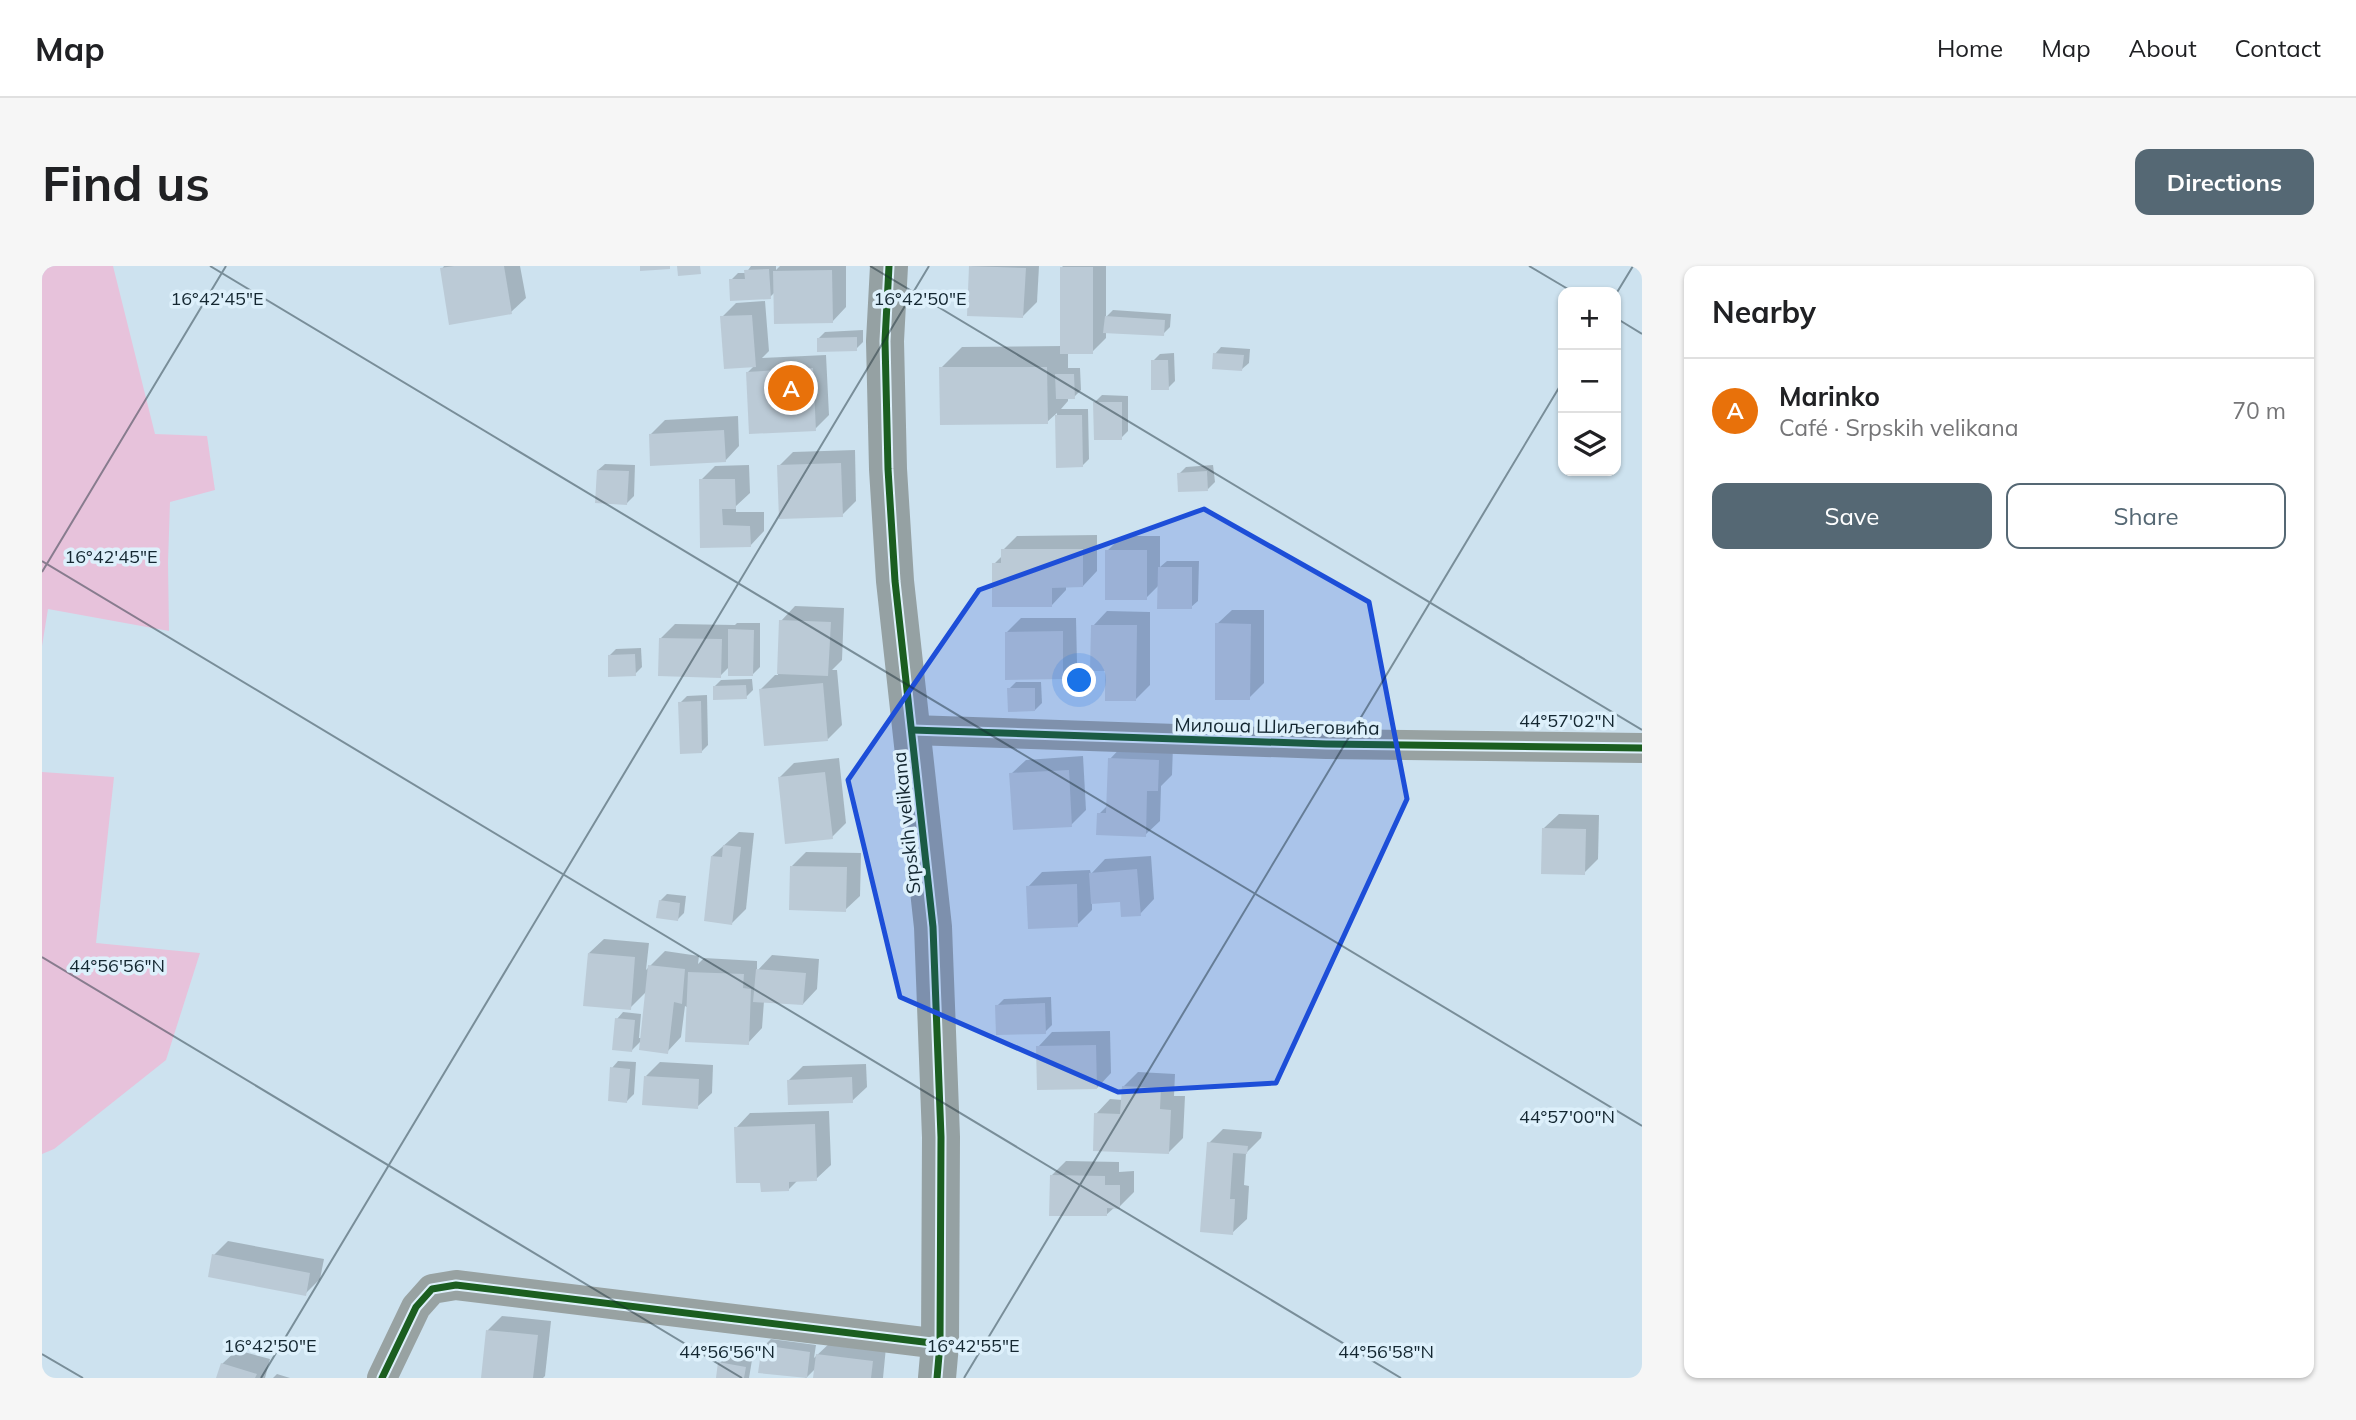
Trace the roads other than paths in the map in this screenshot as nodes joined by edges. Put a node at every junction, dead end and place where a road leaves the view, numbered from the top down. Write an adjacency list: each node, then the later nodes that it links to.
1 (889, 266): 2 (main road, Srpskih velikana)
2 (912, 730): 3 (street, Милоша Шиљеговића); 4 (main road, Srpskih velikana)
3 (1642, 748)
4 (939, 1361): 5 (street)
5 (382, 1378)

